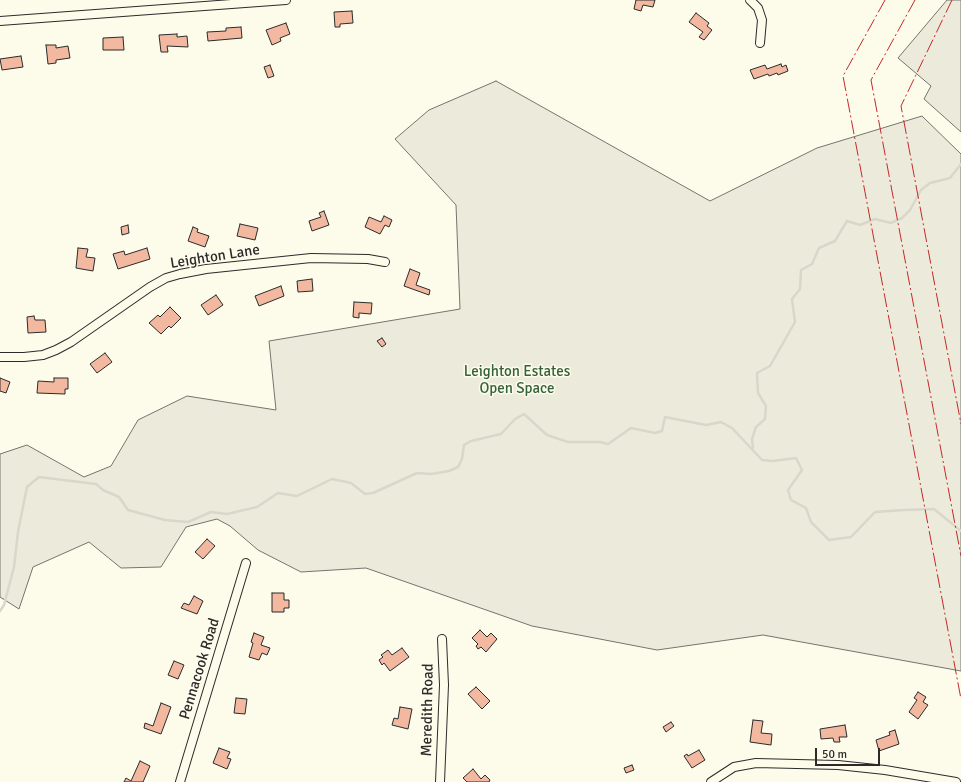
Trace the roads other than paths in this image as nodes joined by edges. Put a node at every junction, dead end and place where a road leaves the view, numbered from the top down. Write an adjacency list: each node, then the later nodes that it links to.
1 (286, 0): 3 (street)
2 (750, 0): 4 (street)
3 (0, 21)
4 (760, 43)
5 (385, 262): 6 (street, Leighton Lane)
6 (0, 357)
7 (246, 564): 9 (street, Pennacook Road)
8 (442, 639): 10 (street, Meredith Road)
9 (180, 782)
10 (440, 782)
11 (711, 782): 12 (street)
12 (956, 782)

